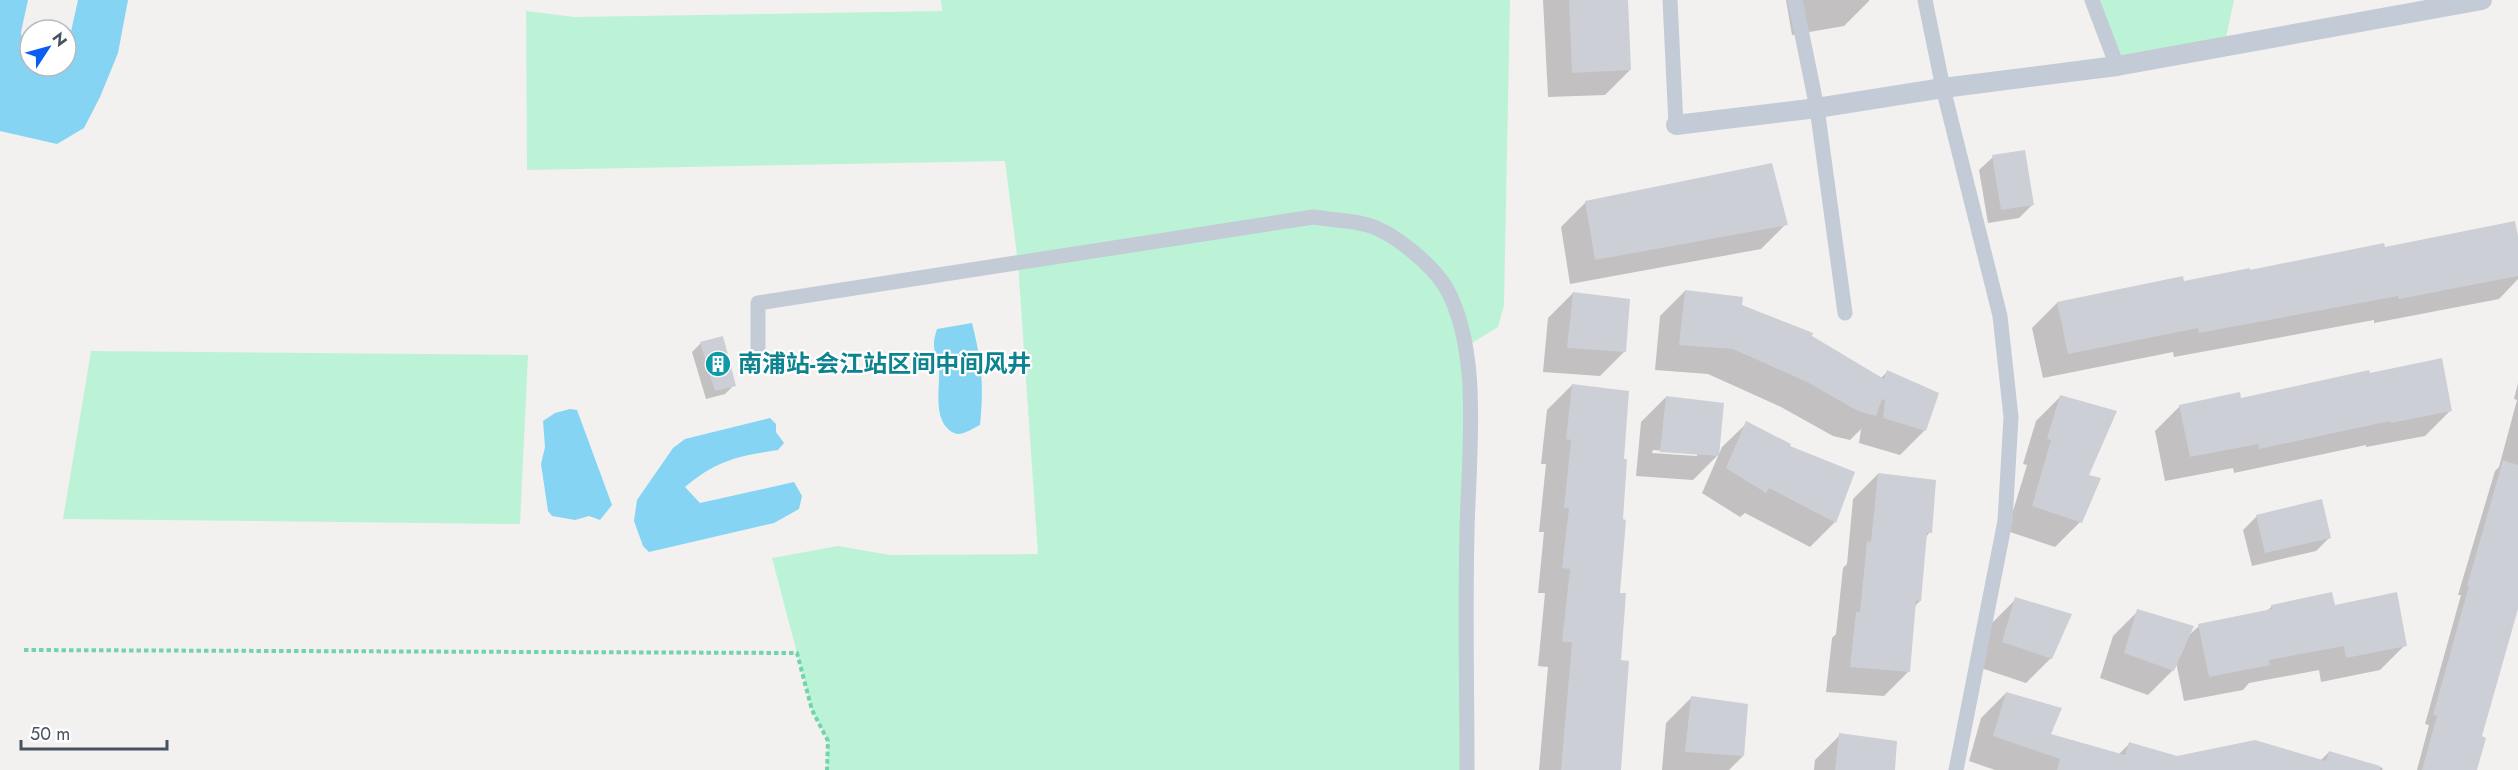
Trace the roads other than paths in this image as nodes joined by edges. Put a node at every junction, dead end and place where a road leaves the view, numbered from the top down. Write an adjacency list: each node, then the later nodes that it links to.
1 (1670, 0): 9 (street)
2 (1795, 0): 8 (street)
3 (1925, 0): 7 (street)
4 (2092, 0): 6 (street)
5 (2482, 0): 6 (street)
6 (2116, 66): 7 (street)
7 (1942, 88): 8 (street); 13 (street)
8 (1817, 108): 9 (street); 10 (street)
9 (1676, 126)
10 (1845, 312)
11 (758, 352): 12 (street)
12 (1467, 770)
13 (1956, 770)

